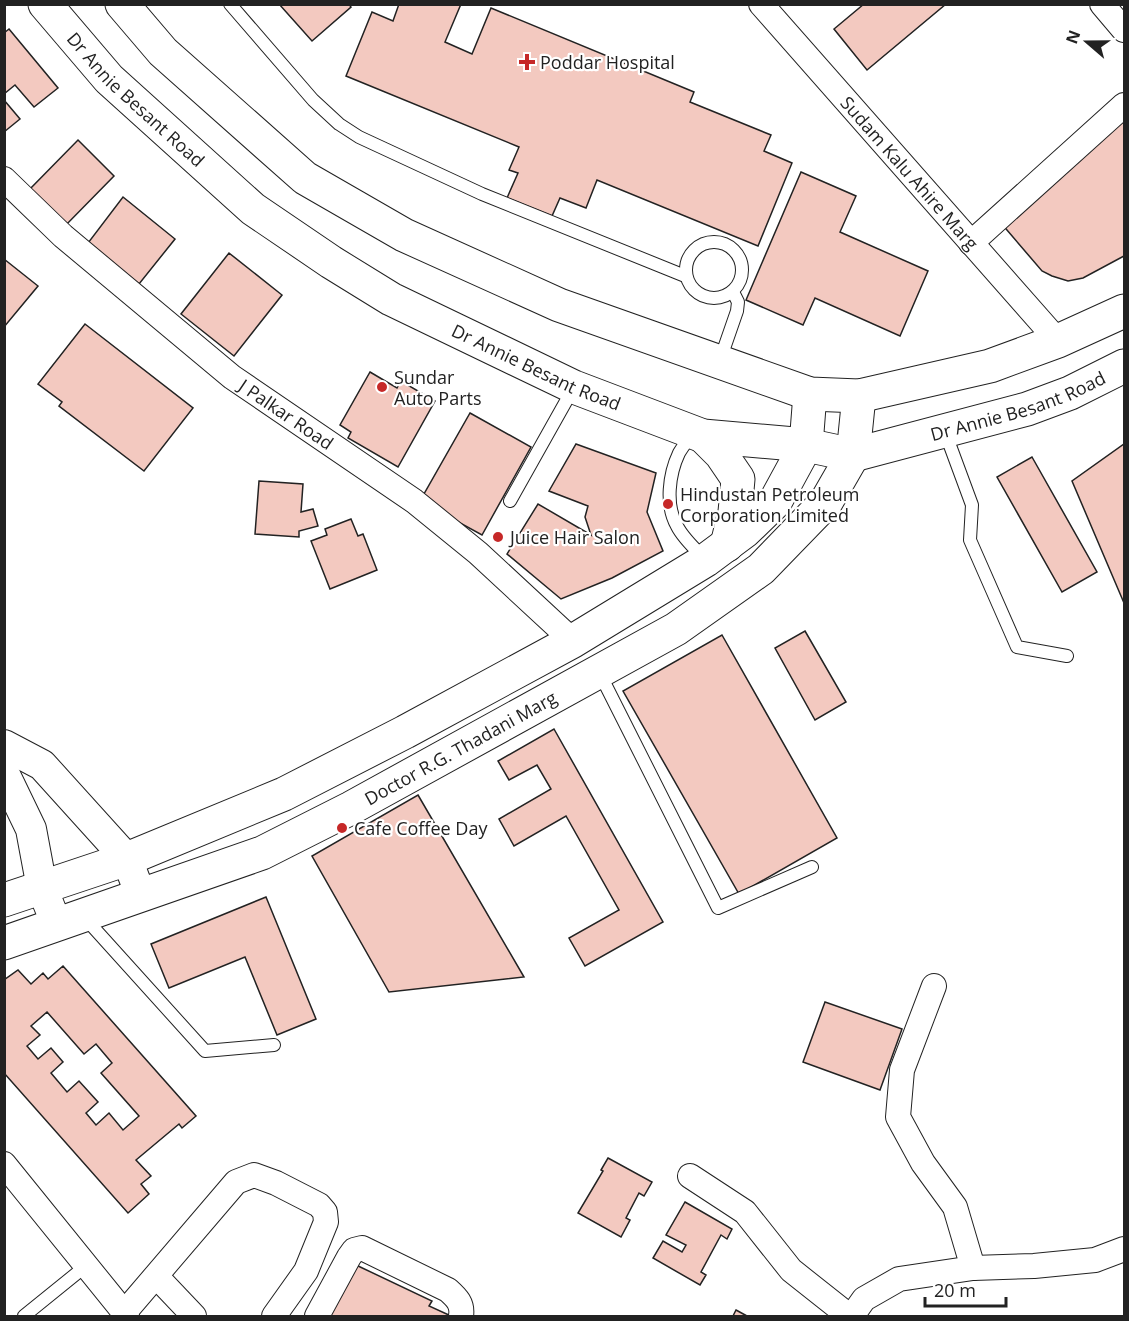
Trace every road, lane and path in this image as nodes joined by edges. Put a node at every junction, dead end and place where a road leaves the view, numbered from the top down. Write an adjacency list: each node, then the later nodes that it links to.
1 (45, 4): 16 (main road, Dr Annie Besant Road)
2 (122, 4): 14 (main road)
3 (230, 4): 10 (lane)
4 (761, 4): 9 (street, Sudam Kalu Ahire Marg)
5 (1102, 4): 6 (street)
6 (1125, 30)
7 (1125, 105): 9 (street)
8 (4, 179): 25 (street, J Palkar Road)
9 (971, 243): 13 (street, Sudam Kalu Ahire Marg)
10 (686, 276): 11 (lane); 11 (lane)
11 (733, 292): 14 (lane)
12 (1125, 311): 13 (main road)
13 (1058, 341): 18 (main road)
14 (719, 362): 17 (main road)
15 (1125, 366): 19 (main road, Dr Annie Besant Road)
16 (574, 387): 20 (main road, Dr Annie Besant Road); 23 (lane)
17 (810, 394): 18 (main road); 21 (main road)
18 (859, 396): 22 (main road)
19 (945, 430): 22 (main road, Dr Annie Besant Road); 26 (lane)
20 (698, 434): 21 (main road, Dr Annie Besant Road); 24 (main road); 24 (lane)
21 (806, 445): 22 (main road, Dr Annie Besant Road); 24 (main road)
22 (853, 455): 27 (main road, Doctor R.G. Thadani Marg)
23 (510, 501)
24 (717, 552): 25 (main road)
25 (573, 641): 30 (main road)
26 (1067, 656)
27 (598, 671): 31 (lane); 33 (main road, Doctor R.G. Thadani Marg)
28 (4, 745): 30 (street)
29 (4, 773): 32 (street)
30 (127, 859): 32 (main road); 33 (street)
31 (812, 867)
32 (42, 888): 34 (main road); 35 (street)
33 (141, 896): 35 (main road, Doctor R.G. Thadani Marg)
34 (4, 900)
35 (70, 921): 36 (main road, Doctor R.G. Thadani Marg); 38 (lane)
36 (4, 943)
37 (934, 986): 43 (street)
38 (274, 1045)
39 (4, 1164): 42 (street)
40 (690, 1176): 51 (street)
41 (1125, 1249): 43 (street)
42 (87, 1265): 45 (street); 46 (lane)
43 (972, 1268): 51 (street)
44 (157, 1277): 45 (street); 47 (street); 48 (street)
45 (125, 1315)
46 (24, 1317)
47 (194, 1317)
48 (274, 1317)
49 (317, 1317): 50 (street)
50 (461, 1317)
51 (851, 1317)

